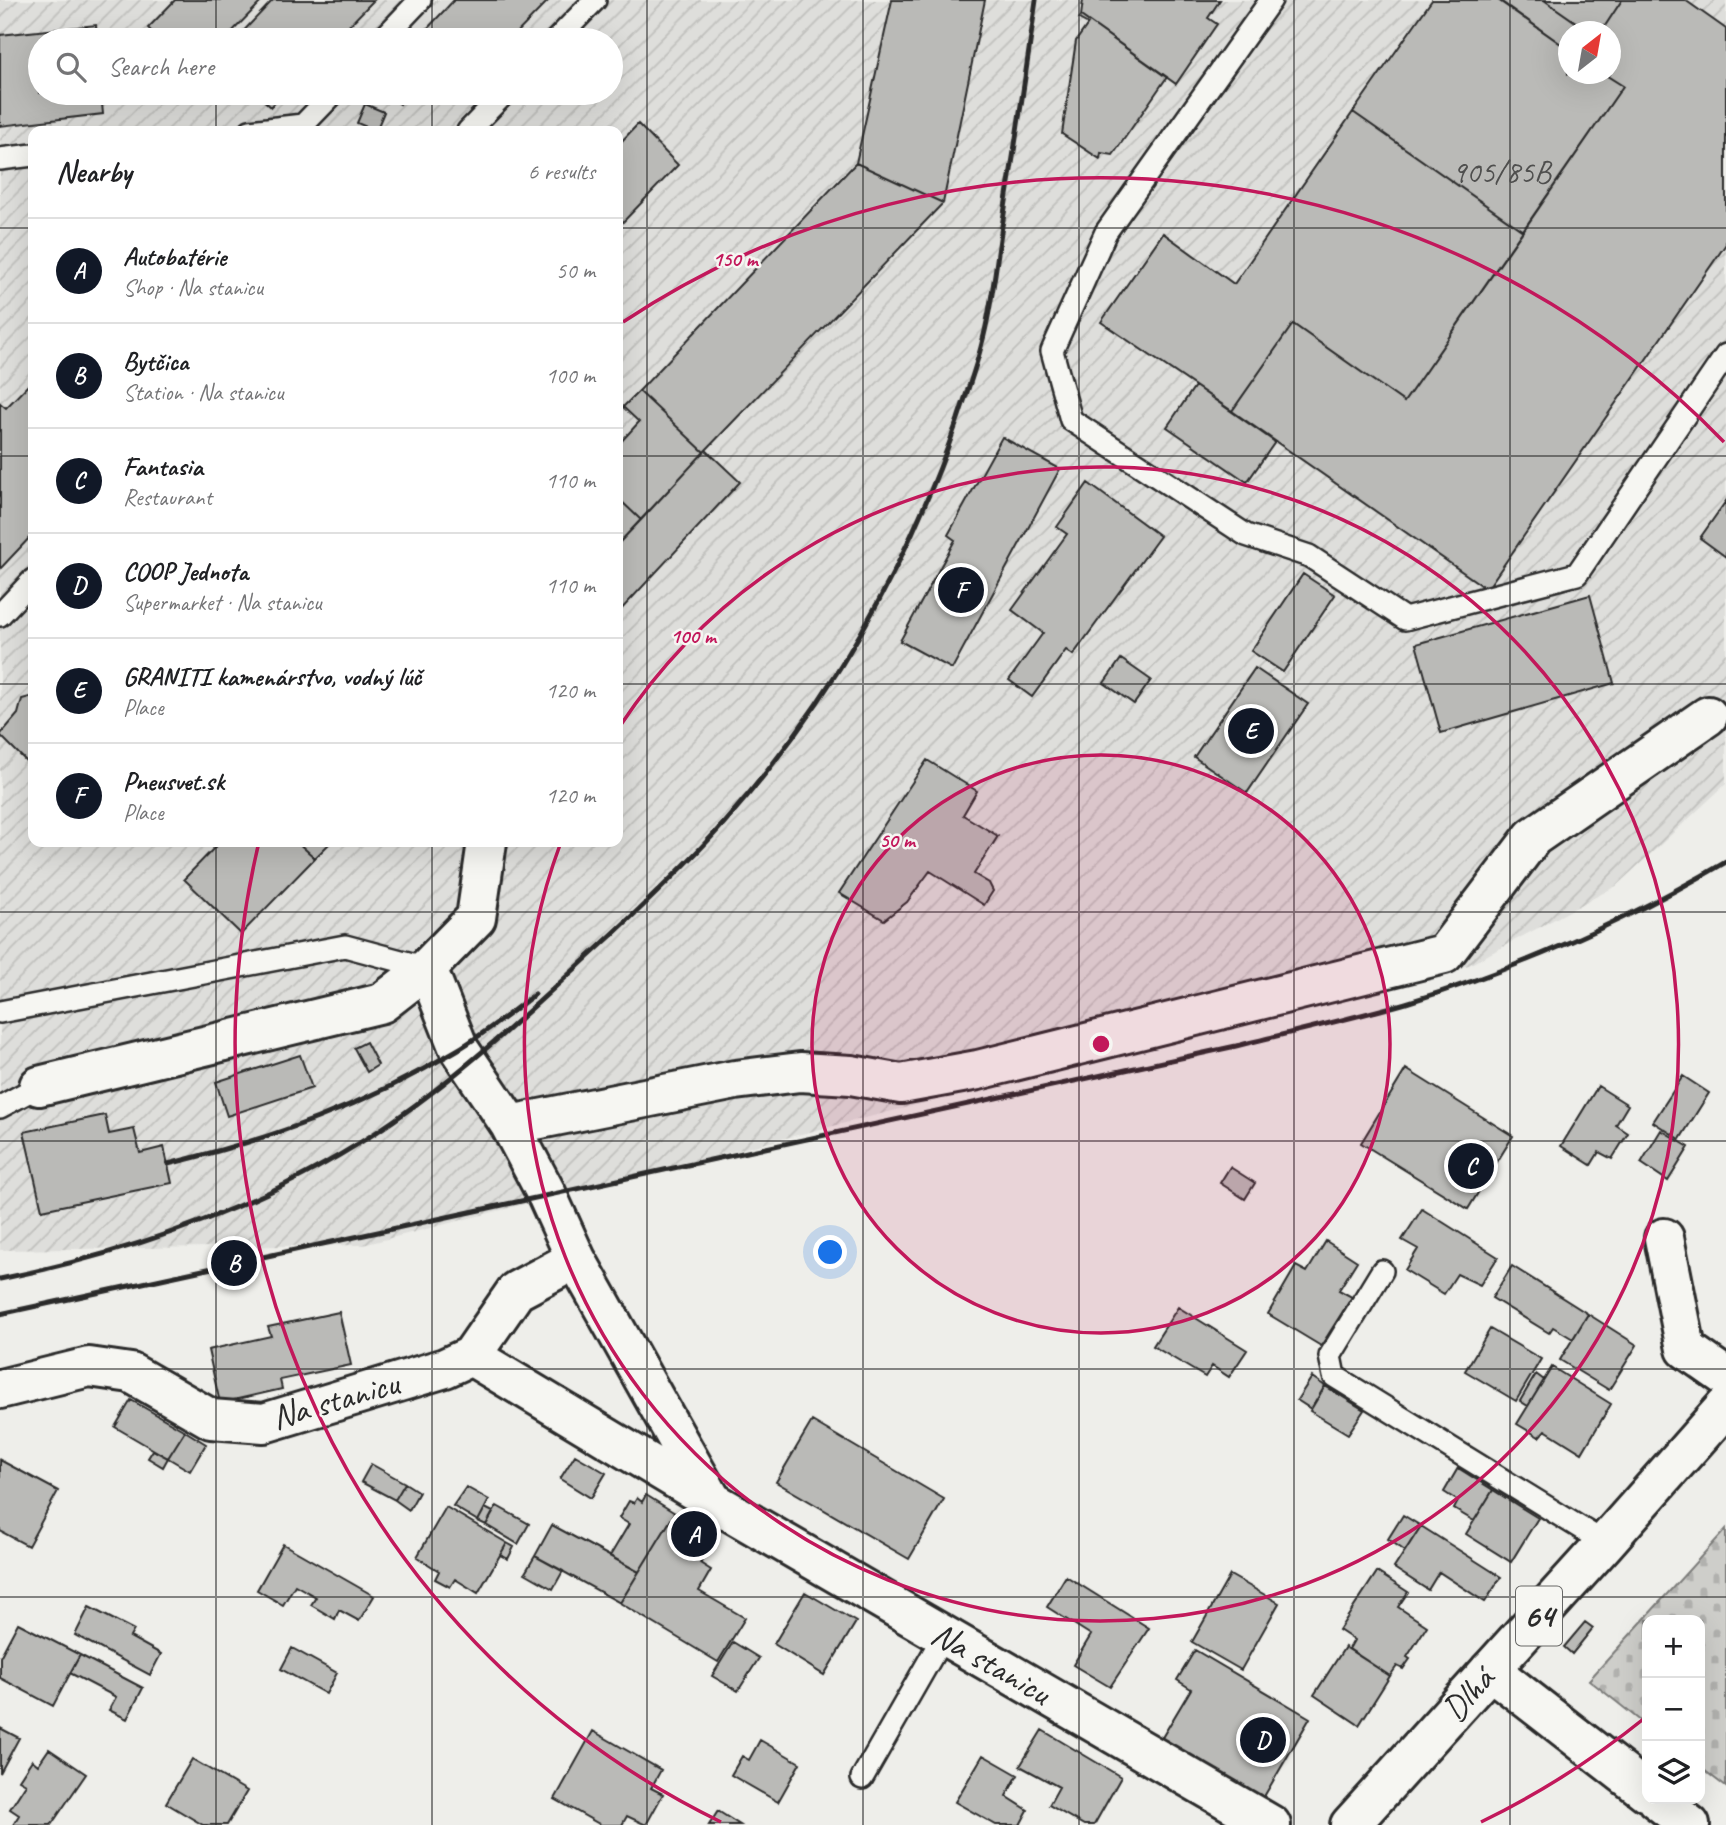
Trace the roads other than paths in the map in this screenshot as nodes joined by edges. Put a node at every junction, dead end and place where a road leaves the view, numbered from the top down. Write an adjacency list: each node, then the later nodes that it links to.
1 (420, 0): 4 (lane)
2 (595, 0): 5 (lane)
3 (1271, 0): 12 (lane)
4 (393, 28)
5 (568, 28)
6 (322, 105): 8 (lane)
7 (493, 105): 9 (lane)
8 (294, 126)
9 (473, 126)
10 (28, 156): 11 (lane)
11 (0, 159)
12 (1726, 355)
13 (28, 585): 14 (lane)
14 (0, 615)
15 (1708, 716): 21 (street)
16 (486, 847): 17 (street)
17 (427, 968): 18 (lane); 19 (street); 21 (street)
18 (0, 1012)
19 (39, 1086): 20 (lane)
20 (0, 1107)
21 (510, 1125): 23 (street)
22 (1664, 1238): 26 (street)
23 (576, 1259): 25 (street); 29 (street)
24 (1382, 1271): 30 (lane)
25 (471, 1356): 27 (street, Na stanicu); 29 (street, Na stanicu)
26 (1726, 1377)
27 (0, 1389)
28 (1726, 1406): 30 (street, Dlhá / 64)
29 (712, 1501): 31 (street, Na stanicu)
30 (1605, 1543): 32 (street, Dlhá / 64)
31 (944, 1635): 33 (lane); 36 (street, Na stanicu)
32 (1490, 1670): 34 (street); 37 (street, Dlhá / 64)
33 (862, 1777)
34 (1642, 1788)
35 (1663, 1804): 38 (street)
36 (1271, 1825)
37 (1350, 1825)
38 (1690, 1825)

